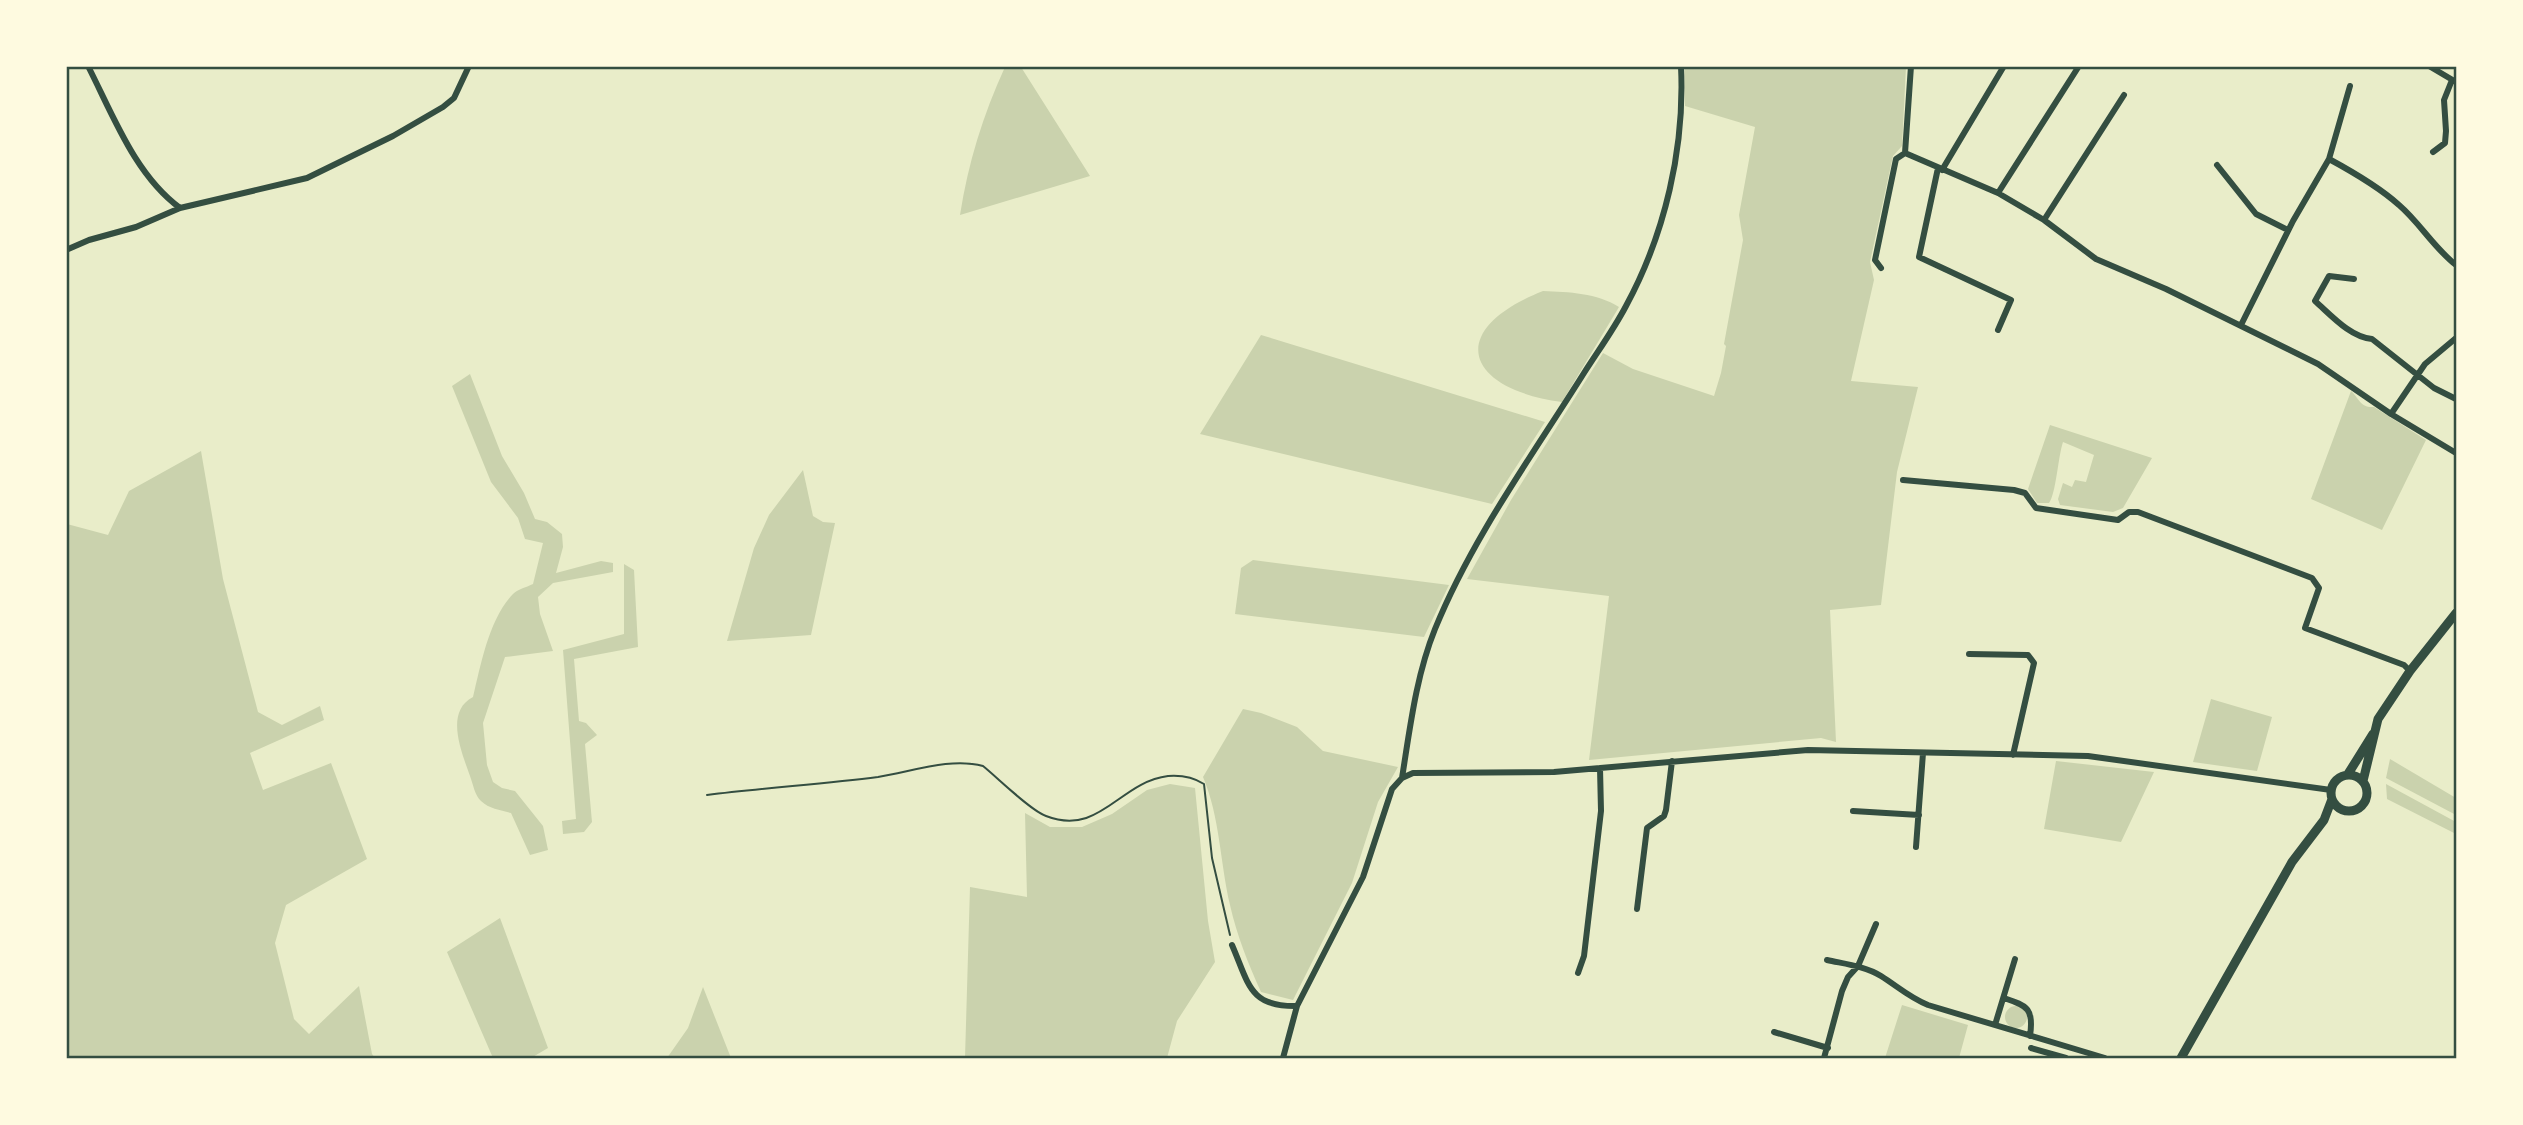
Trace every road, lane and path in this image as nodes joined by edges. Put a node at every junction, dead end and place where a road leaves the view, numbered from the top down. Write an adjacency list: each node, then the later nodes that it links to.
1 (88, 66): 17 (street)
2 (469, 66): 17 (street)
3 (1681, 66): 41 (street)
4 (1911, 66): 12 (street)
5 (2004, 66): 15 (street)
6 (2079, 66): 16 (street)
7 (2429, 66): 8 (street)
8 (2454, 81): 11 (street)
9 (2350, 86): 13 (street)
10 (2124, 95): 18 (street)
11 (2433, 152)
12 (1905, 153): 15 (street); 22 (street)
13 (2329, 159): 19 (street); 21 (street)
14 (2217, 165): 19 (street)
15 (1940, 169): 16 (street); 25 (street)
16 (1998, 193): 18 (street)
17 (180, 208): 20 (street)
18 (2045, 220): 24 (street)
19 (2288, 230): 24 (street)
20 (66, 250)
21 (2456, 265)
22 (1881, 268)
23 (2354, 279): 27 (street)
24 (2241, 325): 29 (street)
25 (1998, 330)
26 (2456, 338): 27 (street)
27 (2417, 373): 28 (street); 29 (street)
28 (2456, 399)
29 (2391, 414): 30 (street)
30 (2456, 453)
31 (1903, 480): 34 (street)
32 (2456, 613): 34 (main road)
33 (1969, 654): 37 (street)
34 (2410, 671): 35 (main road)
35 (2373, 734): 40 (main road); 42 (main road)
36 (1923, 752): 37 (street); 38 (street); 47 (street)
37 (2013, 755): 43 (street)
38 (1672, 761): 39 (street); 50 (street)
39 (1600, 768): 41 (street); 56 (street)
40 (2348, 774): 42 (main road); 43 (main road)
41 (1402, 778): 58 (street)
42 (2363, 781): 45 (main road)
43 (2331, 794): 45 (main road); 48 (main road)
44 (707, 795): 52 (path)
45 (2344, 810): 48 (main road)
46 (1853, 811): 47 (street)
47 (1919, 815): 49 (street)
48 (2324, 820): 68 (main road)
49 (1916, 847)
50 (1637, 909)
51 (1876, 925): 55 (street)
52 (1232, 945): 58 (street)
53 (2015, 959): 57 (street)
54 (1828, 960): 55 (street)
55 (1858, 967): 59 (street); 62 (street)
56 (1578, 973)
57 (2004, 998): 59 (street); 61 (street)
58 (1297, 1006): 64 (street)
59 (1995, 1026): 61 (street)
60 (1774, 1032): 62 (street)
61 (2030, 1036): 67 (street)
62 (1828, 1048): 65 (street)
63 (2031, 1048): 66 (street)
64 (1283, 1059)
65 (1824, 1059)
66 (2066, 1059)
67 (2105, 1059)
68 (2181, 1059)

